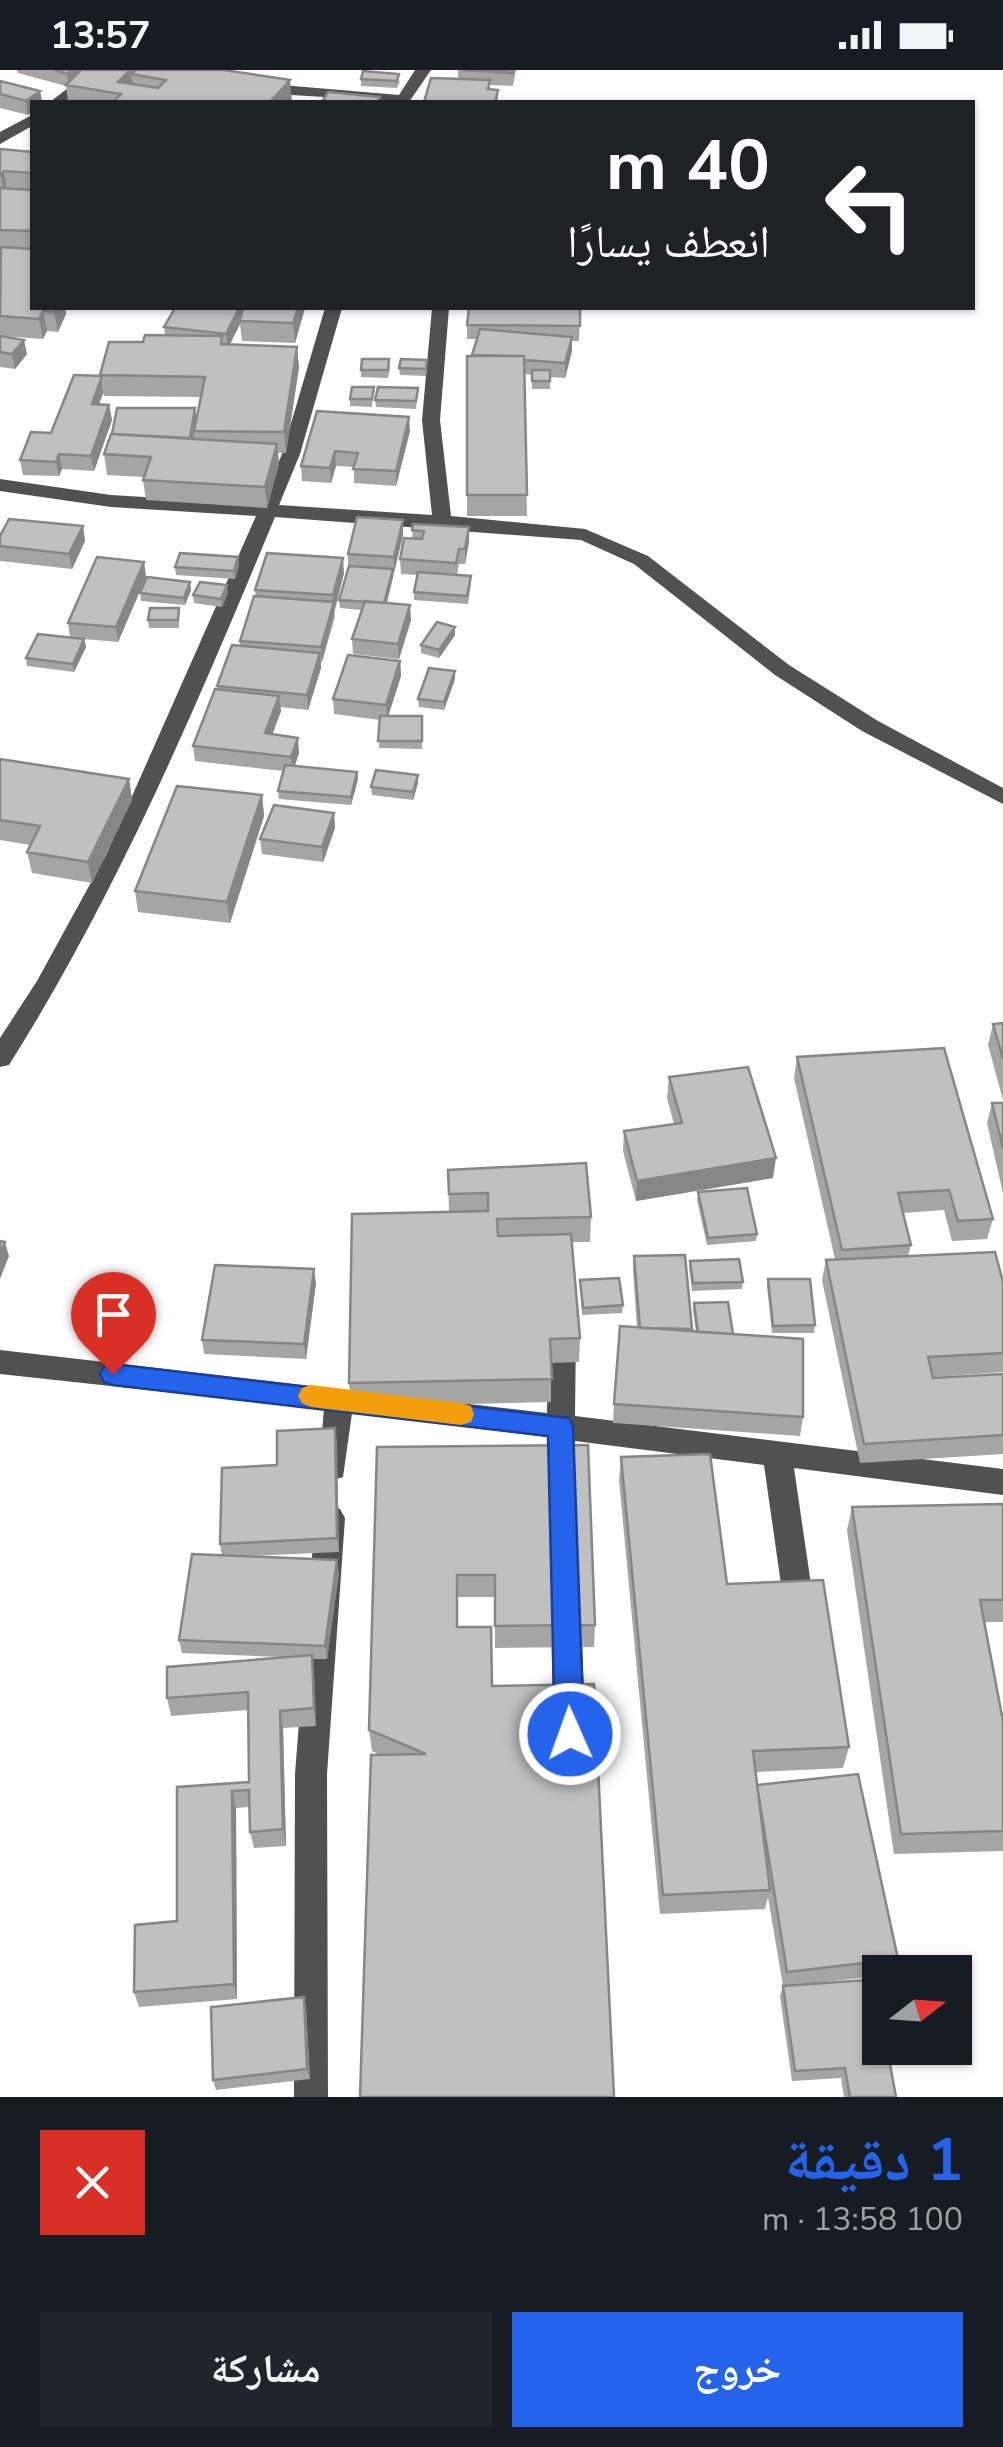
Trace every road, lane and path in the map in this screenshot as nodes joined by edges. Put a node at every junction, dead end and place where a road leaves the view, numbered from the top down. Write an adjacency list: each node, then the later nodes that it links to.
1 (101, 70): 4 (street)
2 (423, 70): 6 (street)
3 (246, 86): 5 (street)
4 (60, 100)
5 (392, 100)
6 (403, 100)
7 (30, 121): 8 (street)
8 (0, 139)
9 (332, 310): 12 (street)
10 (441, 310): 13 (street)
11 (0, 485): 12 (street)
12 (267, 512): 13 (street); 15 (street)
13 (442, 521): 14 (street)
14 (1003, 797)
15 (0, 1058)
16 (562, 1292): 19 (street)
17 (0, 1362): 18 (street)
18 (338, 1399): 19 (street); 26 (street)
19 (560, 1426): 20 (street); 21 (street)
20 (777, 1454): 22 (street); 24 (street)
21 (562, 1465)
22 (1002, 1475)
23 (565, 1580): 25 (street)
24 (806, 1648)
25 (570, 1754)
26 (311, 2097)

